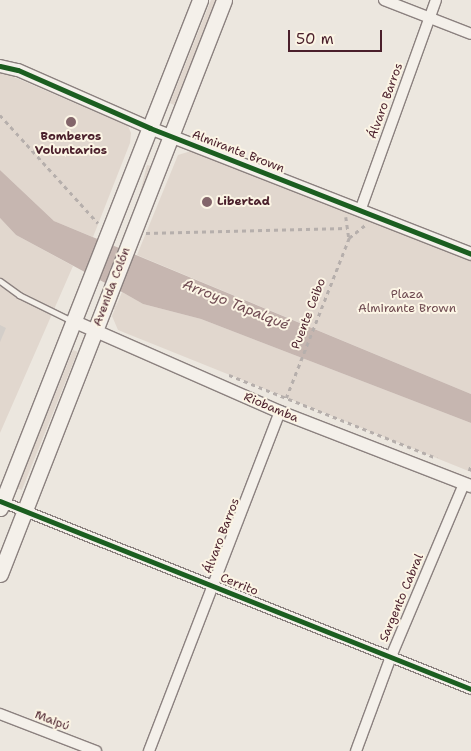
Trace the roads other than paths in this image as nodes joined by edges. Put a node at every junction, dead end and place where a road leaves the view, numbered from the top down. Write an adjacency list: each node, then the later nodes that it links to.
1 (200, 0): 10 (main road, Avenida Colón)
2 (224, 0): 11 (main road, Avenida Colón)
3 (384, 0): 5 (street)
4 (436, 0): 5 (street, Álvaro Barros)
5 (429, 18): 6 (street); 12 (street, Álvaro Barros)
6 (471, 34)
7 (0, 60): 9 (street)
8 (0, 66): 9 (street, Almirante Brown)
9 (18, 70): 10 (street, Almirante Brown)
10 (150, 128): 11 (street, Almirante Brown); 15 (main road, Avenida Colón)
11 (171, 137): 12 (street, Almirante Brown); 16 (main road, Avenida Colón)
12 (358, 214): 13 (street, Almirante Brown)
13 (471, 254)
14 (0, 282): 15 (lane)
15 (75, 322): 16 (street, Riobamba); 19 (main road, Avenida Colón)
16 (95, 330): 17 (street, Riobamba); 20 (main road, Avenida Colón)
17 (280, 412): 18 (street, Riobamba); 22 (street, Álvaro Barros)
18 (468, 485): 23 (street, Sargento Cabral)
19 (1, 504): 20 (street, Cerrito)
20 (24, 512): 21 (main road, Avenida Colón); 22 (street, Cerrito)
21 (0, 574)
22 (213, 588): 23 (street, Cerrito); 27 (street, Álvaro Barros)
23 (390, 659): 24 (street, Cerrito); 28 (street, Sargento Cabral)
24 (471, 689)
25 (0, 714): 26 (street, Maipú)
26 (96, 751)
27 (149, 751)
28 (356, 751)

